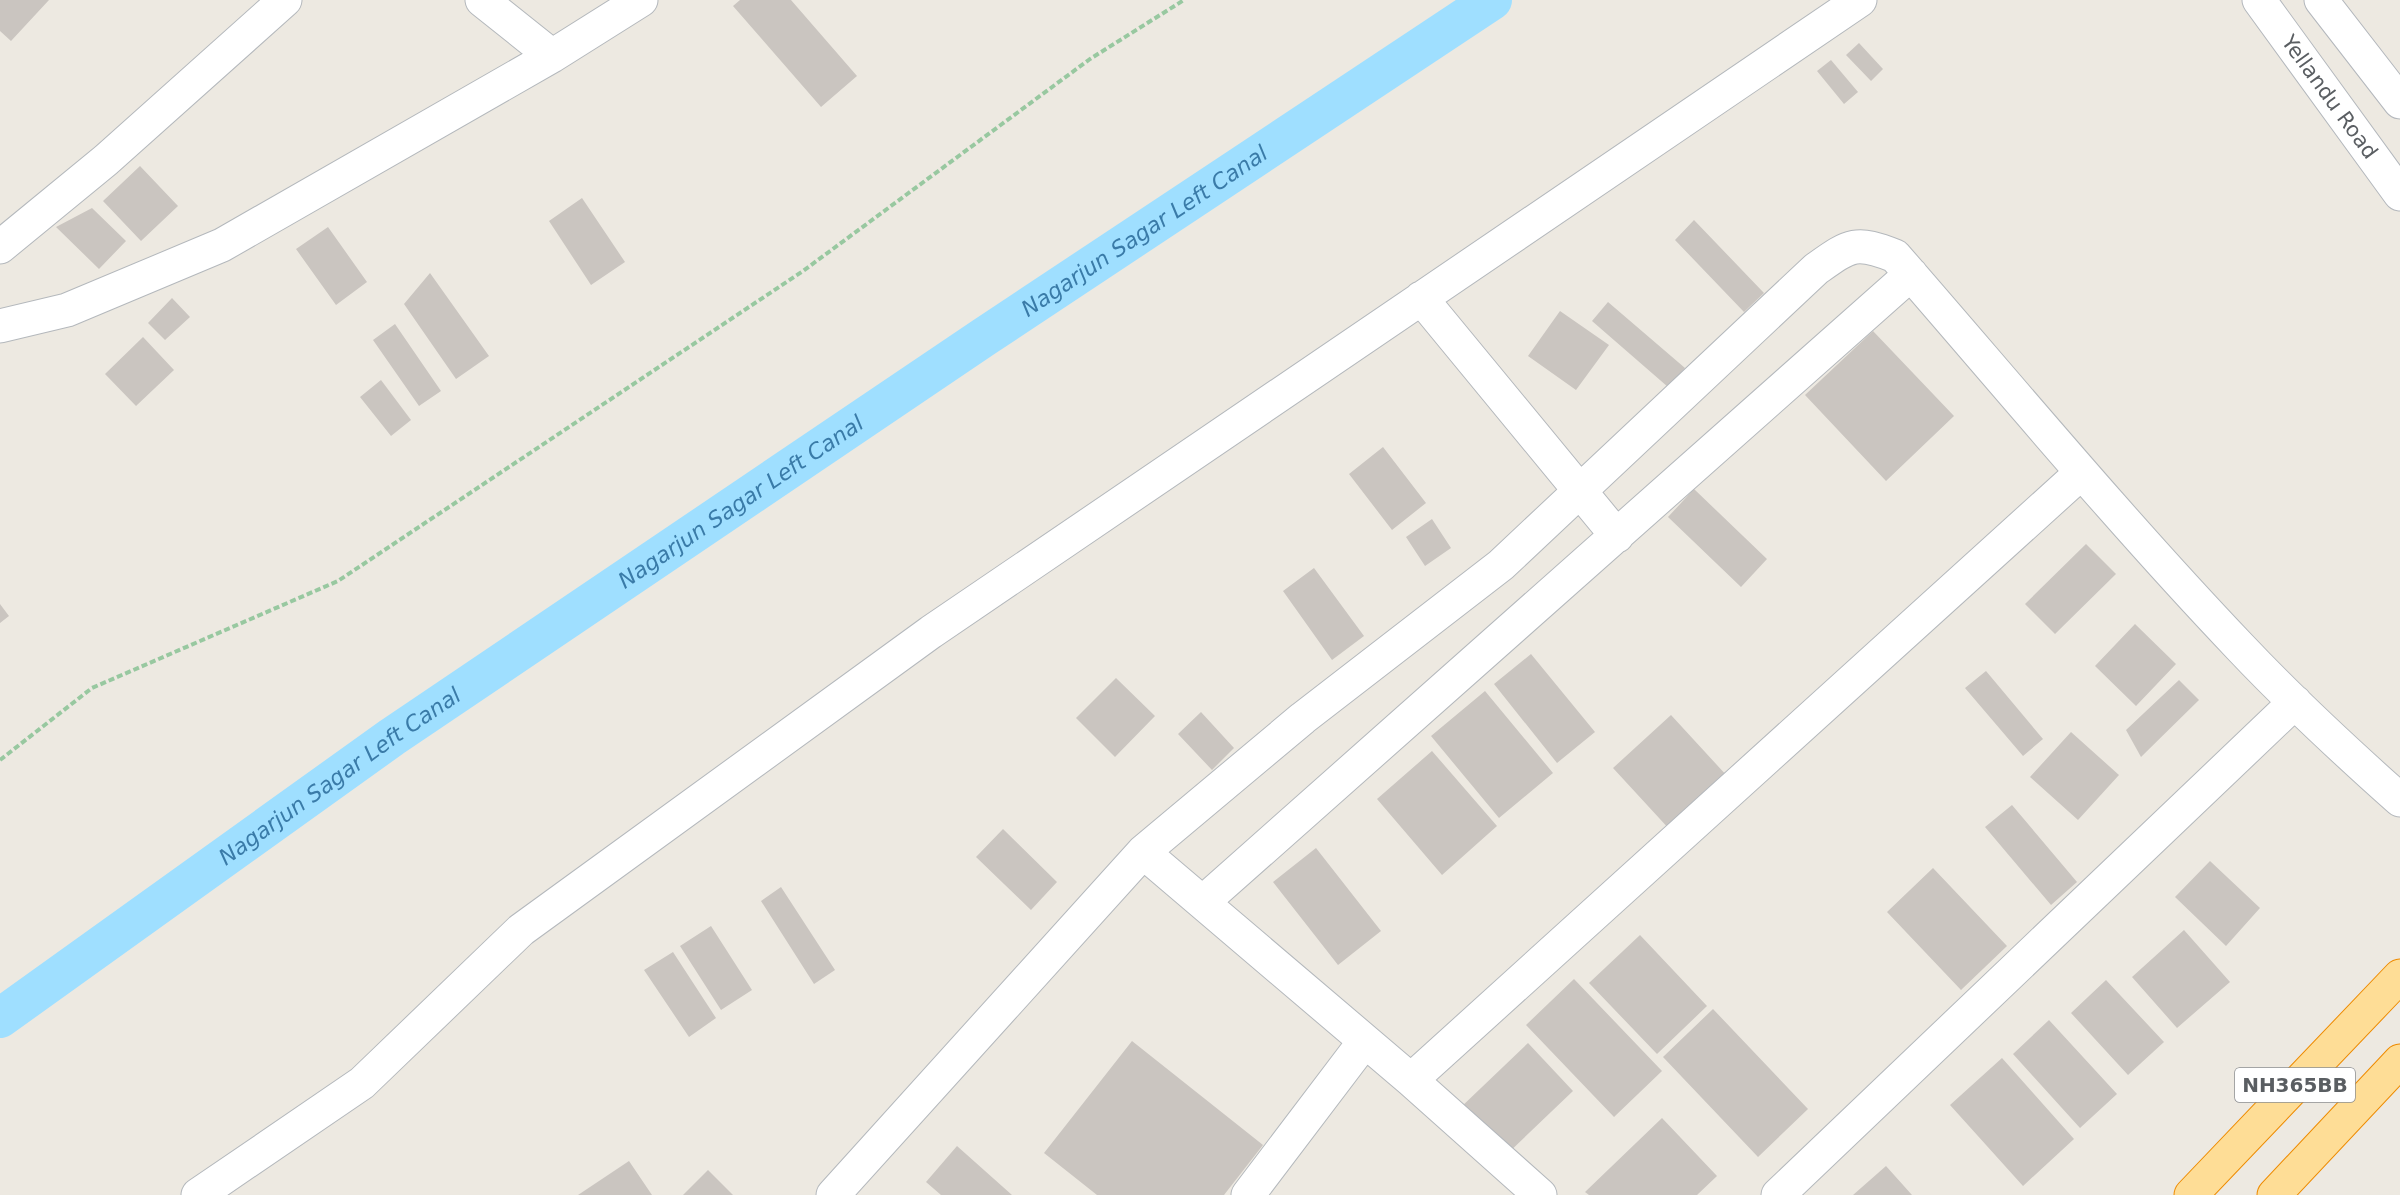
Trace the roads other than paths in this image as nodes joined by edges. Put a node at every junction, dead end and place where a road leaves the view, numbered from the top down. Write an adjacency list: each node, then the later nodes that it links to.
1 (285, 0): 10 (street)
2 (482, 0): 7 (street)
3 (641, 0): 7 (street)
4 (1860, 0): 12 (street)
5 (2259, 0): 9 (street, Yellandu Road)
6 (2321, 0): 8 (street)
7 (552, 56): 13 (street)
8 (2400, 102)
9 (2400, 194)
10 (0, 247)
11 (1911, 274): 14 (street); 15 (street); 16 (street)
12 (1421, 298): 15 (street); 25 (street)
13 (0, 326)
14 (2081, 473): 17 (street); 24 (street)
15 (1580, 491): 16 (street); 19 (street)
16 (1617, 536): 20 (street)
17 (2295, 702): 18 (street); 29 (street)
18 (2400, 800)
19 (1143, 852): 20 (street); 26 (street)
20 (1203, 902): 22 (street)
21 (2400, 976): 30 (highway, NH365BB)
22 (1364, 1042): 24 (street); 27 (street)
23 (2400, 1060): 31 (highway, NH365BB)
24 (1411, 1080): 28 (street)
25 (198, 1195)
26 (833, 1195)
27 (1248, 1195)
28 (1540, 1195)
29 (1778, 1195)
30 (2190, 1195)
31 (2274, 1195)

